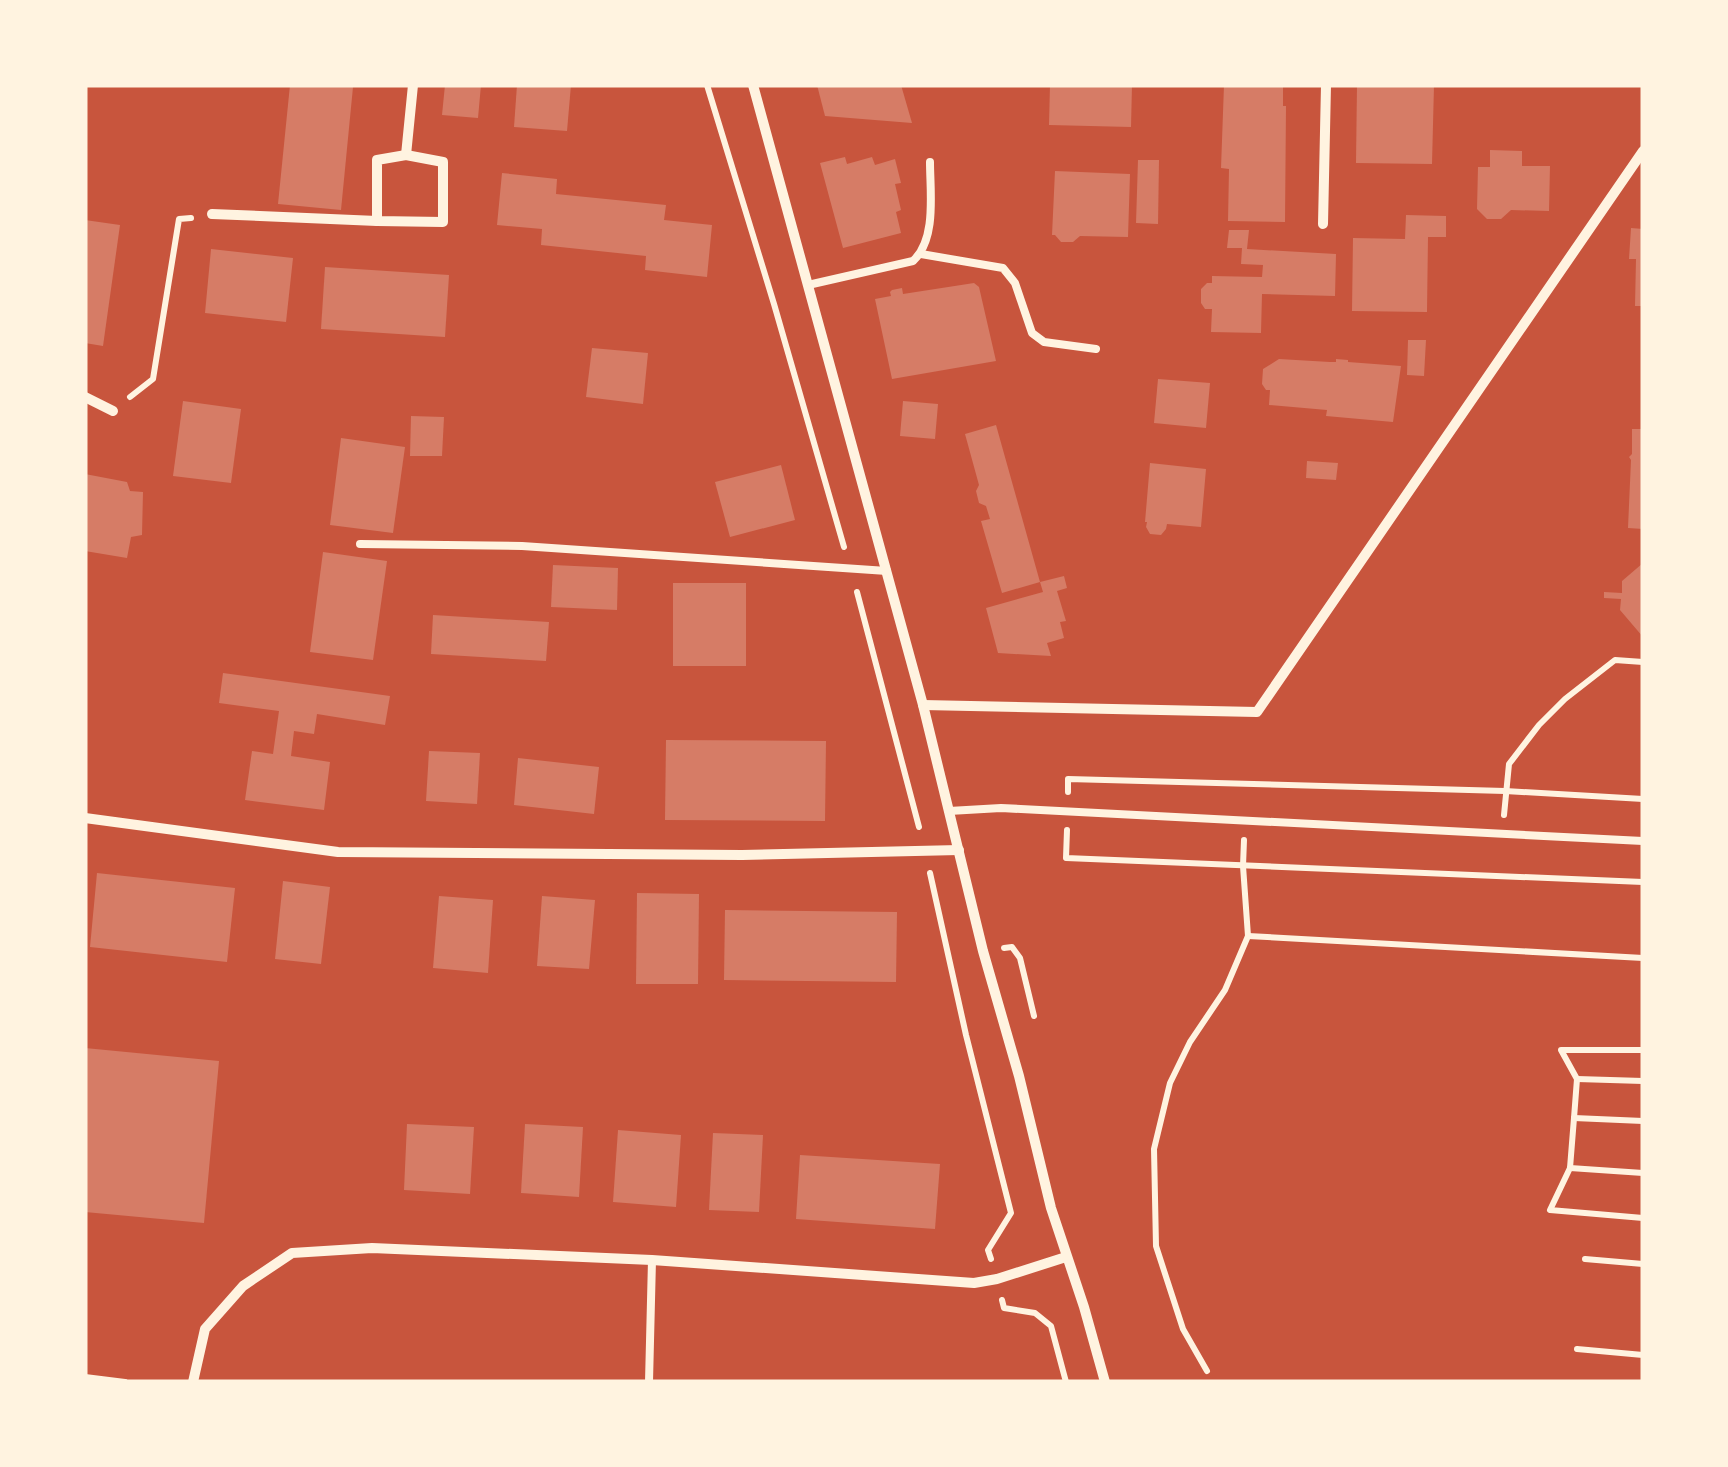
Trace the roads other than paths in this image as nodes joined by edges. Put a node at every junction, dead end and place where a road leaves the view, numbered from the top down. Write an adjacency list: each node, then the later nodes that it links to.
1 (413, 85): 5 (street)
2 (753, 85): 11 (street)
3 (1326, 85): 9 (street)
4 (1643, 150): 17 (street)
5 (406, 155): 8 (street); 8 (street)
6 (930, 162): 10 (lane)
7 (212, 214): 8 (street)
8 (377, 221)
9 (1323, 224)
10 (921, 254): 11 (lane); 12 (lane)
11 (808, 285): 16 (street)
12 (1096, 349)
13 (85, 397): 14 (street)
14 (113, 411)
15 (360, 544): 16 (lane)
16 (887, 571): 17 (street)
17 (923, 706): 18 (street)
18 (950, 811): 20 (lane); 21 (street)
19 (85, 818): 21 (street)
20 (1643, 841)
21 (959, 850): 22 (street)
22 (1066, 1257): 23 (street); 26 (street)
23 (652, 1260): 24 (street); 25 (lane)
24 (193, 1382)
25 (649, 1382)
26 (1106, 1382)

